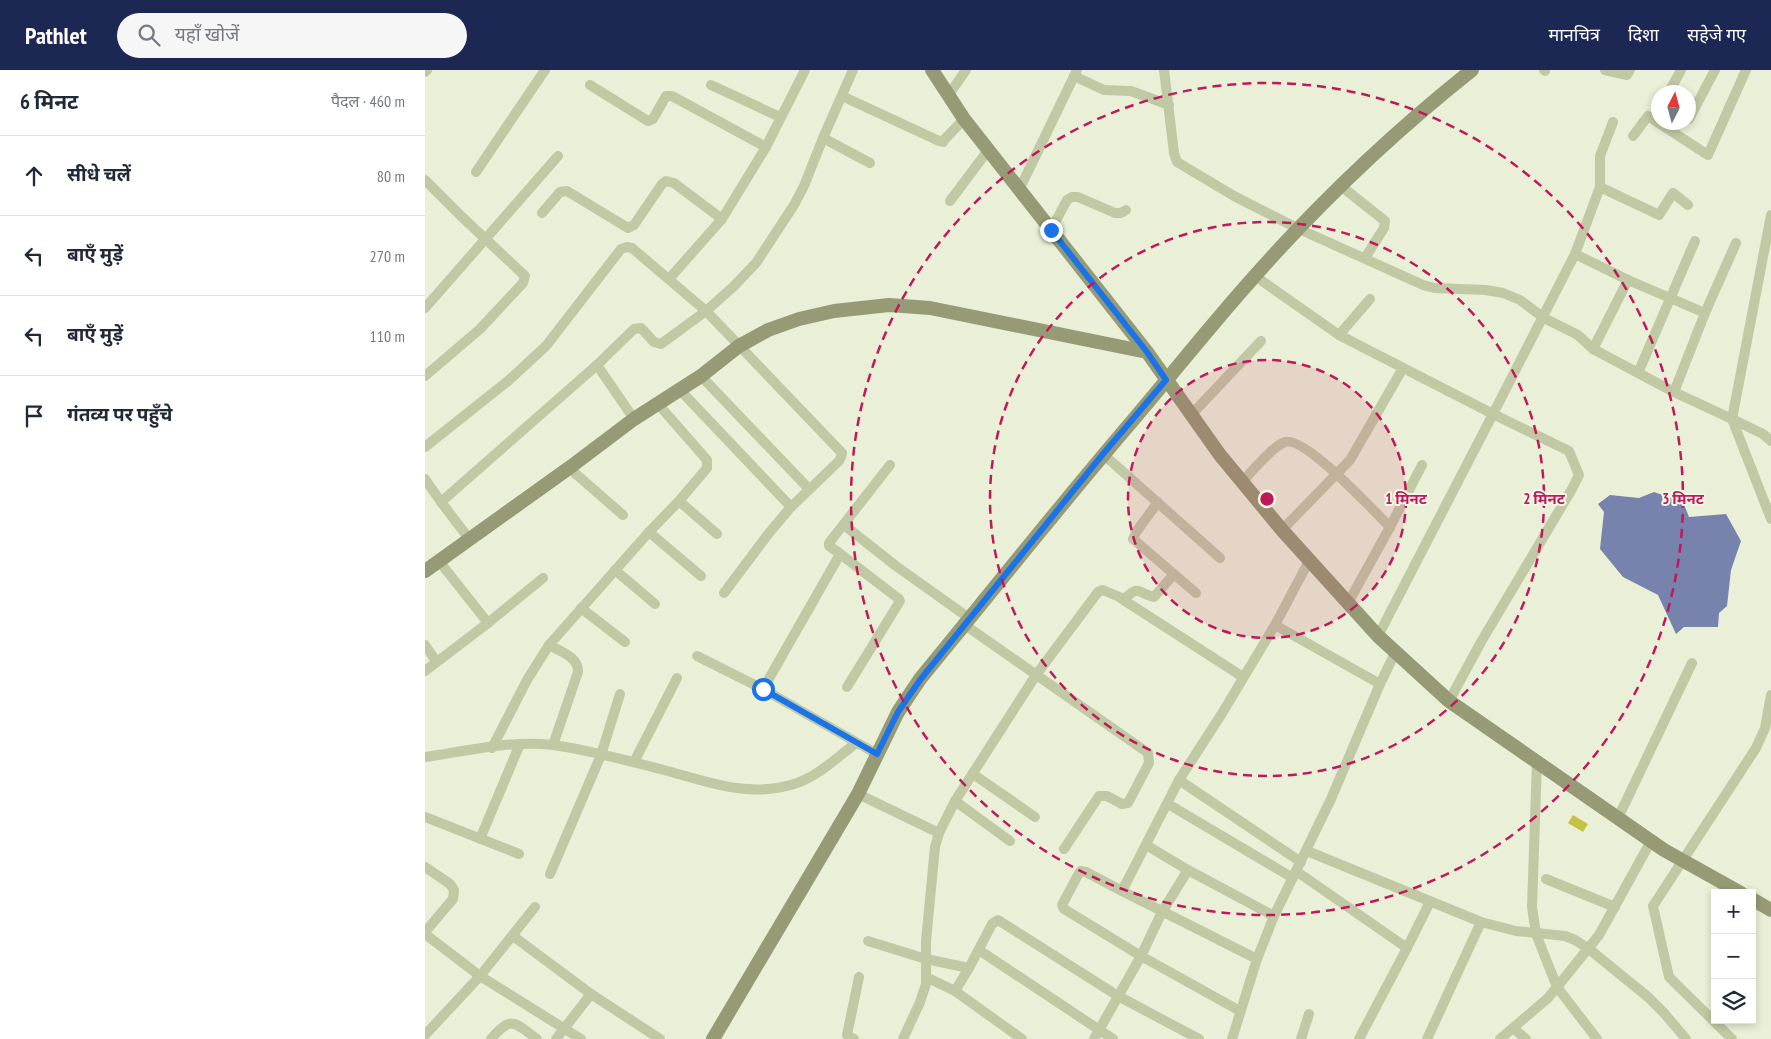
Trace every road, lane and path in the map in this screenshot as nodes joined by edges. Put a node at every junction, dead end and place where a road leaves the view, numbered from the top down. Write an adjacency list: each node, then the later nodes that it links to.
1 (805, 70): 22 (street)
2 (853, 70): 17 (street)
3 (933, 70): 18 (street)
4 (966, 70): 18 (street)
5 (1164, 70): 19 (street)
6 (1472, 70): 36 (street)
7 (1605, 70): 8 (street)
8 (1629, 70)
9 (1681, 70): 16 (street)
10 (1715, 70): 20 (street)
11 (1746, 70): 28 (street)
12 (540, 72): 34 (street)
13 (1075, 73): 19 (street); 38 (street)
14 (711, 84): 22 (street)
15 (590, 85): 30 (street)
16 (1673, 85)
17 (842, 96): 23 (street); 29 (street)
18 (948, 96): 23 (street)
19 (1169, 105): 45 (street)
20 (1696, 106)
21 (1651, 116): 27 (street)
22 (781, 118): 30 (street)
23 (964, 119): 31 (street)
24 (1613, 122): 37 (street)
25 (1672, 130): 28 (street)
26 (1682, 130): 28 (street)
27 (1633, 136)
28 (1679, 136)
29 (823, 138): 33 (street); 58 (street)
30 (766, 147): 44 (street)
31 (989, 150): 38 (street); 39 (street)
32 (558, 156): 47 (street)
33 (870, 163)
34 (476, 172)
35 (425, 180): 47 (street)
36 (1341, 186): 45 (street); 51 (street)
37 (1600, 187): 40 (street); 50 (street)
38 (1019, 190): 46 (street)
39 (950, 201)
40 (1688, 205)
41 (1125, 210): 46 (street)
42 (542, 213): 44 (street)
43 (1771, 215): 78 (street)
44 (722, 219): 53 (street)
45 (1299, 229): 51 (street); 52 (street)
46 (1051, 230): 65 (street)
47 (487, 239): 57 (street); 69 (street)
48 (1695, 242): 56 (street)
49 (1735, 243): 59 (street)
50 (1575, 254): 54 (street); 60 (street)
51 (1365, 258): 60 (street)
52 (1255, 276): 61 (street); 71 (street)
53 (669, 279): 58 (street); 80 (street)
54 (1628, 280): 56 (street); 64 (street)
55 (1370, 299): 61 (street)
56 (1671, 299): 59 (street); 68 (street)
57 (425, 308)
58 (706, 311): 63 (street); 66 (street)
59 (1705, 313): 73 (street)
60 (1544, 318): 64 (street); 76 (street)
61 (1339, 335): 67 (street)
62 (1261, 341): 75 (street)
63 (739, 346): 65 (street); 70 (street); 88 (street)
64 (1593, 349): 68 (street)
65 (1147, 352): 71 (street)
66 (597, 365): 77 (street); 90 (street)
67 (1403, 368): 76 (street); 85 (street)
68 (1638, 373): 73 (street)
69 (425, 376)
70 (701, 376): 72 (street); 88 (street)
71 (1166, 380): 75 (street); 81 (street)
72 (679, 389): 74 (street); 92 (street)
73 (1674, 392): 78 (street)
74 (658, 404): 77 (street); 89 (street)
75 (1191, 414): 87 (street)
76 (1493, 414): 119 (street); 136 (street)
77 (634, 419): 84 (street)
78 (1732, 419): 79 (street); 94 (street)
79 (1771, 441)
80 (425, 447)
81 (1103, 454): 91 (street); 116 (street)
82 (890, 465): 95 (street)
83 (1422, 465): 96 (street)
84 (569, 468): 93 (street); 100 (street)
85 (1337, 475): 87 (street); 96 (street); 97 (street)
86 (425, 479): 90 (street)
87 (1243, 481): 97 (street)
88 (809, 489): 92 (street)
89 (679, 501): 98 (street); 99 (street)
90 (441, 502): 100 (street)
91 (1158, 502): 102 (street); 107 (street)
92 (791, 508): 110 (street)
93 (623, 515)
94 (1771, 519)
95 (844, 524): 101 (street); 116 (street)
96 (1390, 527): 113 (street)
97 (1282, 530): 104 (street)
98 (649, 532): 105 (street); 108 (street)
99 (717, 534)
100 (469, 540): 103 (street)
101 (839, 553): 132 (street); 133 (street)
102 (1220, 558)
103 (439, 561): 106 (street); 117 (street)
104 (1309, 561): 113 (street); 118 (street)
105 (615, 570): 114 (street); 115 (street)
106 (425, 571)
107 (1174, 574): 111 (street); 112 (street)
108 (701, 576)
109 (543, 578): 117 (street)
110 (724, 593)
111 (1196, 593)
112 (1121, 599): 128 (street); 130 (street)
113 (1348, 603): 119 (street)
114 (655, 604)
115 (581, 608): 120 (street); 121 (street)
116 (967, 622): 128 (street); 141 (street)
117 (488, 623): 125 (street)
118 (1275, 625): 130 (street); 131 (street)
119 (1378, 636): 123 (street)
120 (625, 642)
121 (549, 644): 139 (street); 140 (street)
122 (425, 645): 125 (street)
123 (1396, 651): 131 (street); 136 (street)
124 (697, 656): 133 (street)
125 (437, 662): 127 (street)
126 (1692, 663): 153 (street)
127 (425, 671)
128 (1037, 675): 146 (street); 159 (street)
129 (677, 678): 144 (street)
130 (1243, 678): 147 (street)
131 (1380, 684): 160 (street)
132 (847, 688)
133 (763, 689): 137 (street)
134 (620, 694): 142 (street)
135 (1771, 696): 162 (street)
136 (1449, 701): 145 (street)
137 (856, 743): 141 (street); 144 (street)
138 (520, 744): 139 (street); 140 (street); 155 (street)
139 (553, 745): 142 (street)
140 (492, 748): 143 (street)
141 (877, 754): 148 (street)
142 (601, 755): 144 (street); 166 (street)
143 (425, 757)
144 (634, 762)
145 (1537, 762): 153 (street); 180 (street)
146 (973, 774): 149 (street); 151 (street)
147 (1179, 780): 150 (street); 163 (street)
148 (858, 794): 154 (street); 208 (street)
149 (955, 801): 154 (street); 156 (street)
150 (1168, 804): 158 (street); 167 (street)
151 (1035, 816)
152 (425, 817): 155 (street)
153 (1618, 818): 157 (street)
154 (939, 833): 187 (street)
155 (480, 839): 161 (street)
156 (1010, 841)
157 (1651, 841): 162 (street); 174 (street)
158 (1146, 846): 165 (street); 170 (street)
159 (1064, 849)
160 (1307, 851): 163 (street); 172 (street)
161 (519, 854)
162 (1684, 860): 169 (street); 222 (street)
163 (1301, 862): 167 (street)
164 (425, 867): 179 (street)
165 (1187, 870): 176 (street); 177 (street)
166 (550, 874)
167 (1294, 875): 177 (street); 183 (street)
168 (1546, 879): 174 (street)
169 (1734, 889)
170 (1122, 891): 176 (street); 186 (street)
171 (1756, 901): 175 (street)
172 (1430, 902): 178 (street); 183 (street)
173 (535, 907): 181 (street)
174 (1615, 907): 184 (street)
175 (1771, 910)
176 (1162, 912): 186 (street); 188 (street)
177 (1274, 916): 188 (street)
178 (1481, 922): 180 (street); 217 (street)
179 (425, 933): 190 (street)
180 (1536, 934): 184 (street); 193 (street)
181 (513, 936): 190 (street); 195 (street)
182 (868, 941): 187 (street)
183 (1407, 948): 216 (street)
184 (1589, 949): 193 (street); 221 (street)
185 (979, 950): 189 (street); 196 (street); 202 (street)
186 (1141, 956): 196 (street); 197 (street)
187 (926, 958): 189 (street); 192 (street)
188 (1257, 959): 197 (street)
189 (969, 968): 194 (street)
190 (480, 976): 199 (street); 201 (street)
191 (859, 977): 209 (street)
192 (926, 977): 194 (street); 210 (street)
193 (1557, 987): 200 (street); 220 (street)
194 (955, 991): 211 (street)
195 (591, 994): 199 (street); 207 (street)
196 (1118, 996): 202 (street); 213 (street)
197 (1240, 1010): 214 (street)
198 (1309, 1014): 215 (street)
199 (565, 1028): 205 (street); 206 (street)
200 (1513, 1028): 218 (street); 219 (street)
201 (425, 1035)
202 (1096, 1035): 212 (street)
203 (491, 1039): 204 (street)
204 (537, 1039)
205 (556, 1039)
206 (581, 1039)
207 (660, 1039)
208 (713, 1039)
209 (854, 1039)
210 (903, 1039)
211 (1022, 1039)
212 (1113, 1039)
213 (1199, 1039)
214 (1232, 1039)
215 (1301, 1039)
216 (1359, 1039)
217 (1427, 1039)
218 (1500, 1039)
219 (1526, 1039)
220 (1597, 1039)
221 (1686, 1039)
222 (1732, 1039)

